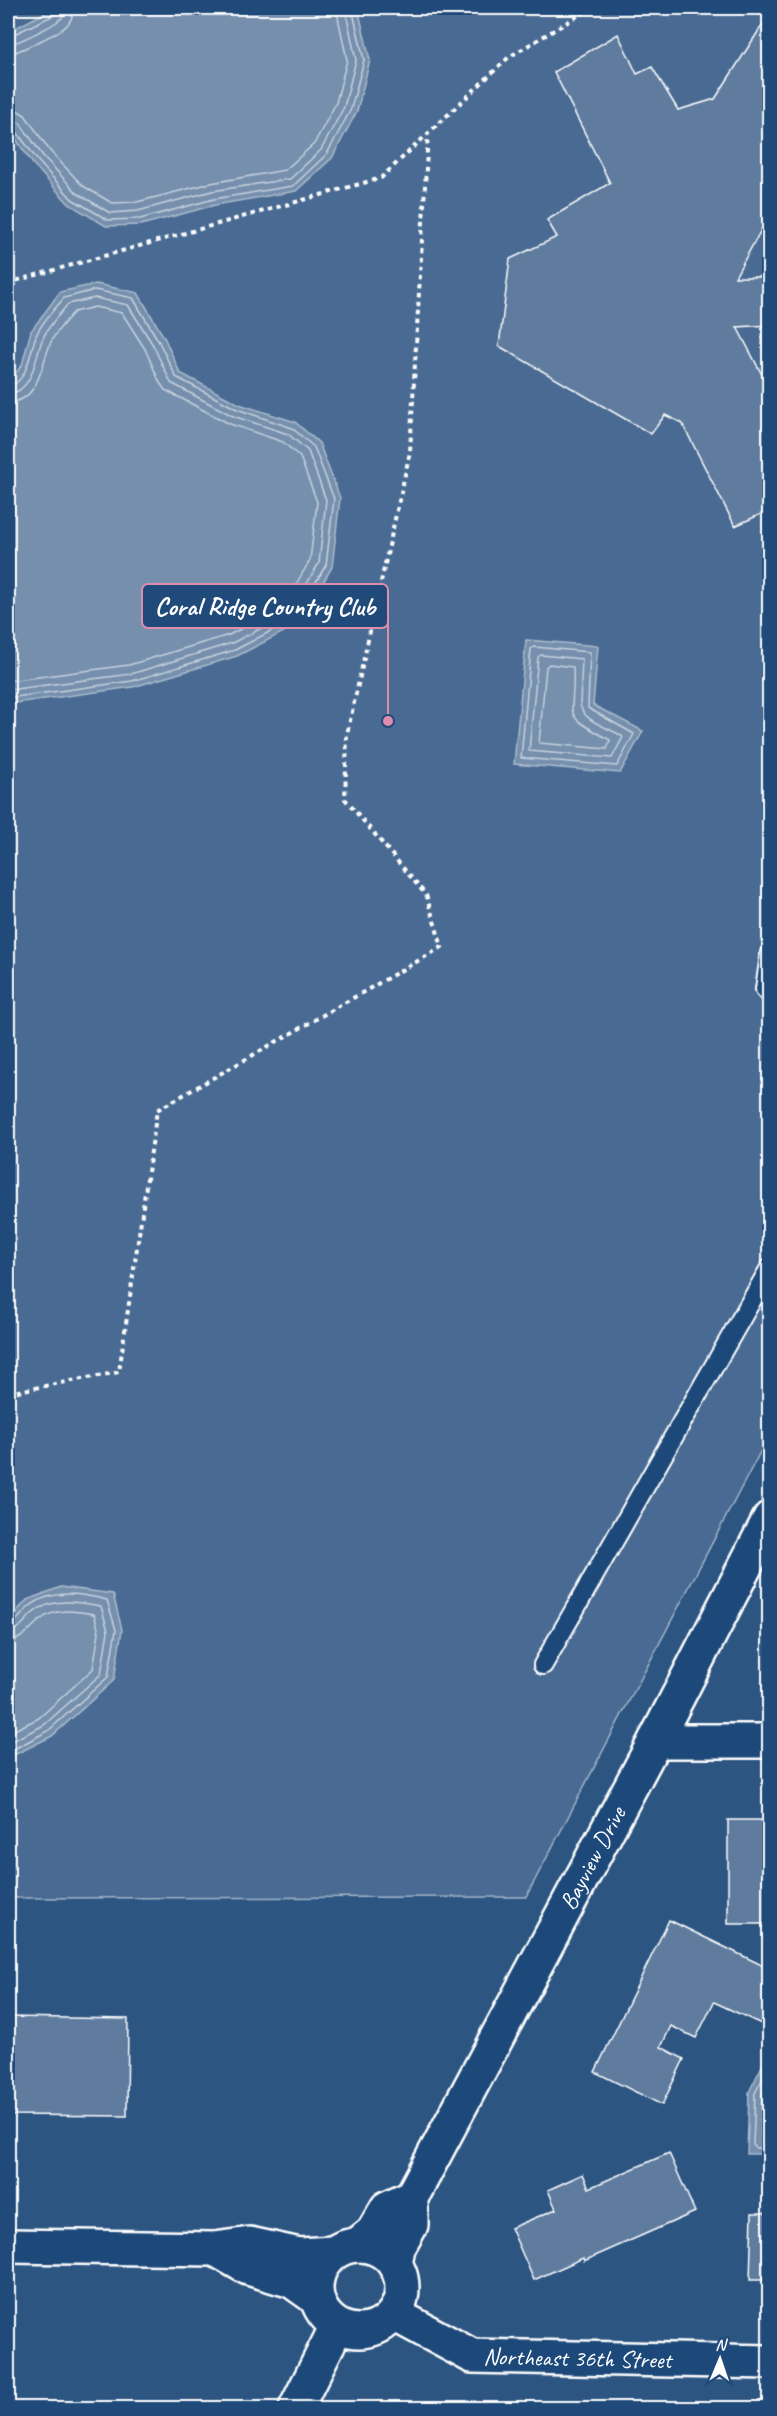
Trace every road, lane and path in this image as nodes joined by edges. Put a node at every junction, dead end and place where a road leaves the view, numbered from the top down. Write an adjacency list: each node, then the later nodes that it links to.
1 (591, 8): 2 (path)
2 (428, 133): 3 (path); 7 (path)
3 (8, 283)
4 (770, 955): 5 (lane)
5 (770, 993)
6 (770, 1268): 9 (lane)
7 (8, 1393)
8 (770, 1518): 10 (street, Bayview Drive)
9 (543, 1665)
10 (655, 1741): 11 (street); 12 (street, Bayview Drive)
11 (770, 1741)
12 (411, 2197): 15 (street); 16 (street, Bayview Drive)
13 (8, 2246): 14 (street)
14 (215, 2249): 15 (street); 17 (street)
15 (345, 2249): 16 (street); 17 (street)
16 (395, 2265): 18 (street)
17 (316, 2298): 19 (street)
18 (394, 2314): 19 (street); 20 (street, Northeast 36th Street)
19 (337, 2326): 21 (street)
20 (770, 2362)
21 (296, 2409)

